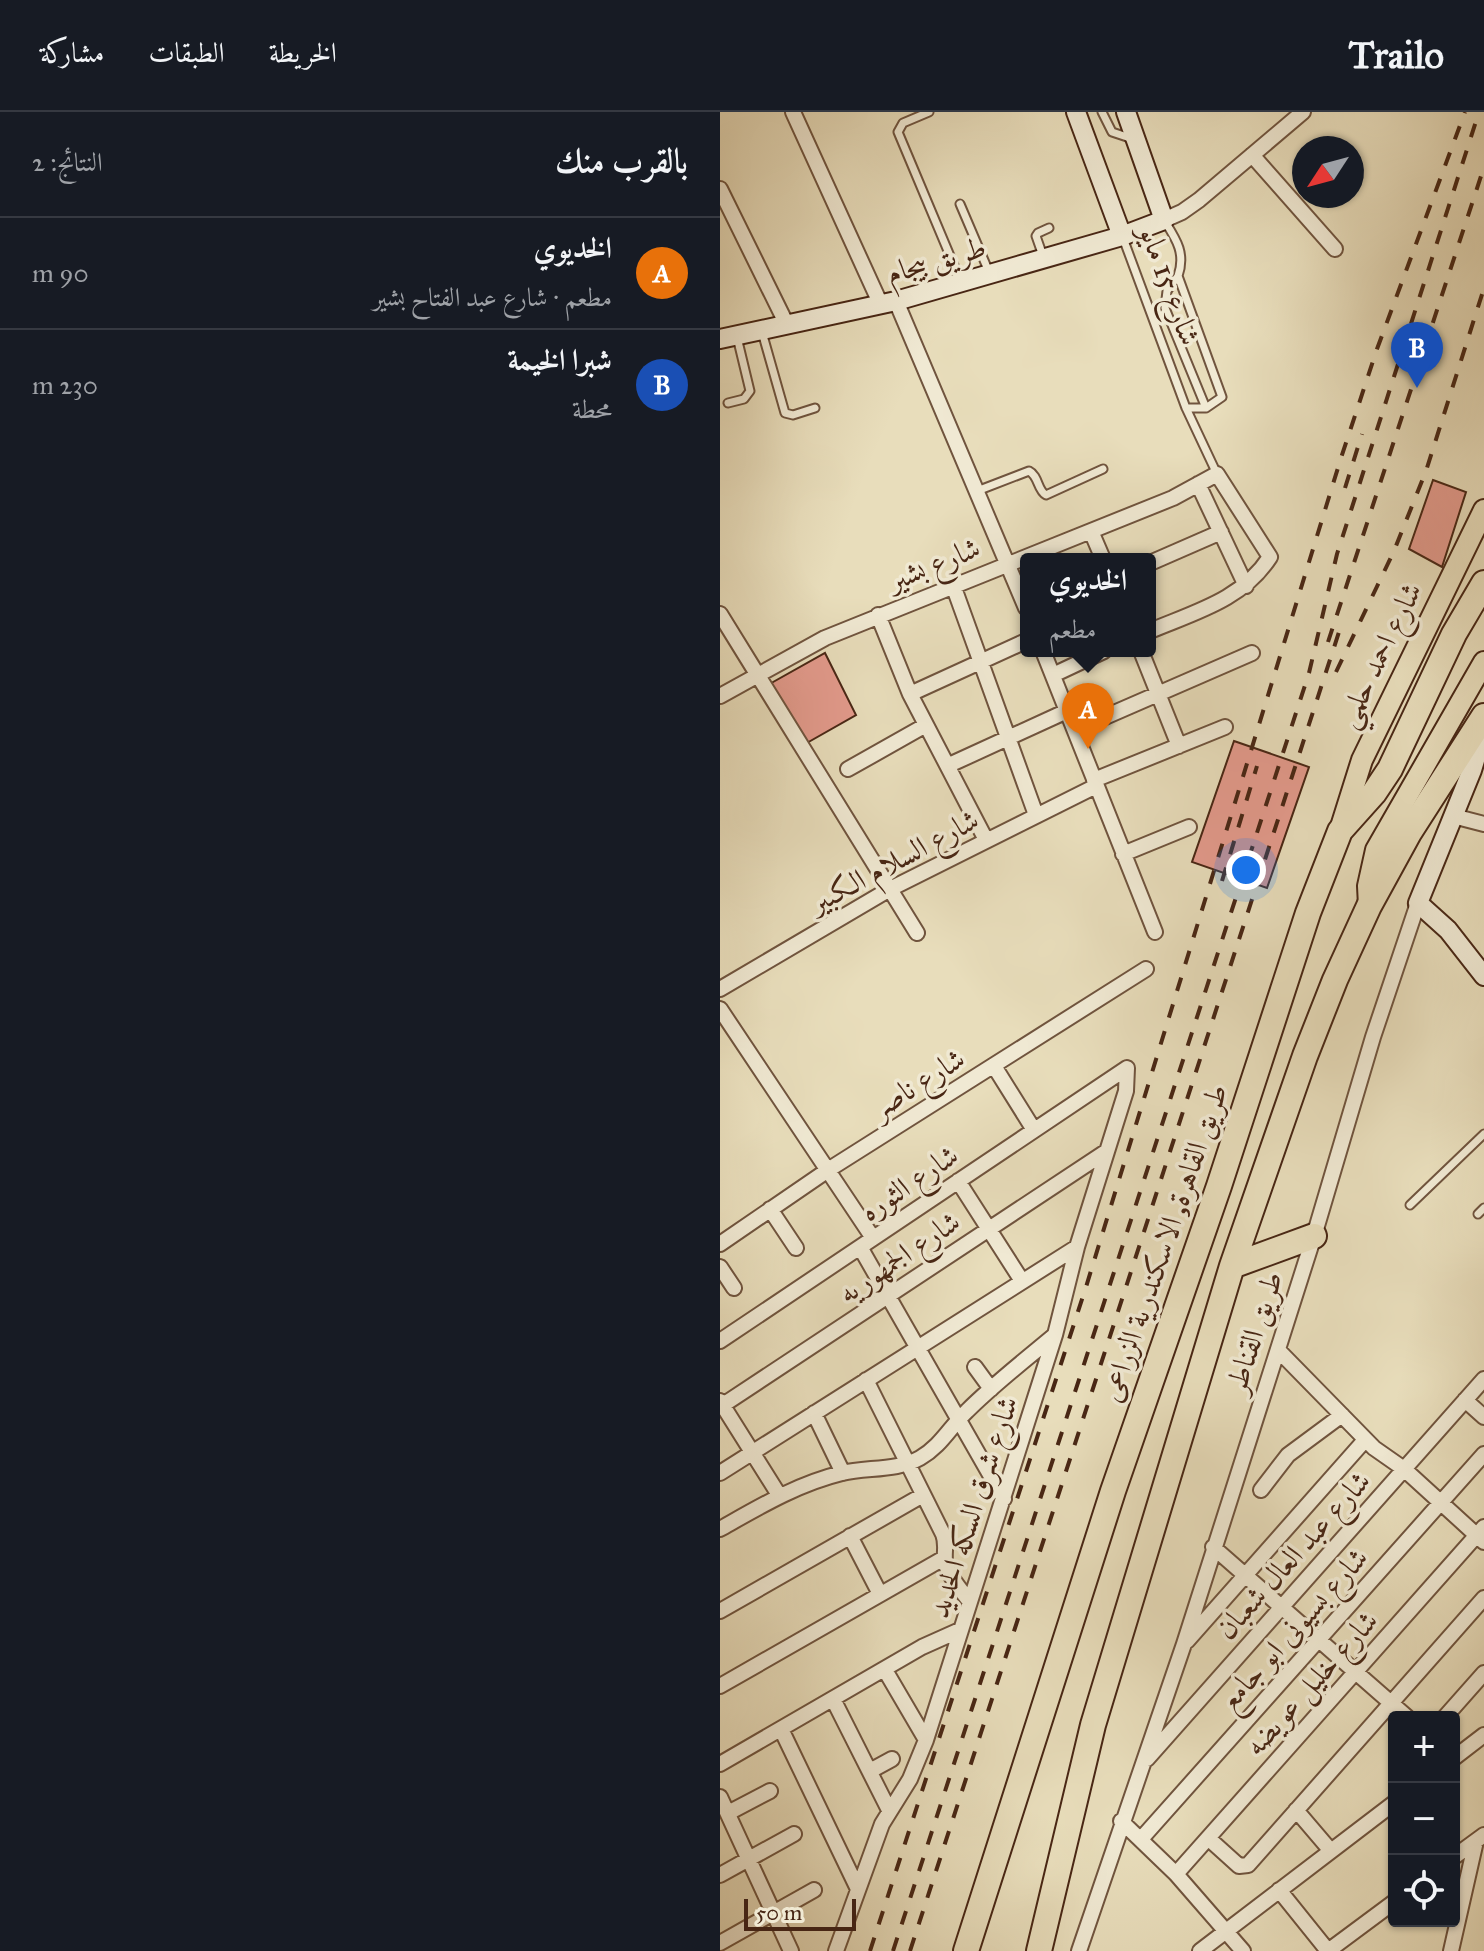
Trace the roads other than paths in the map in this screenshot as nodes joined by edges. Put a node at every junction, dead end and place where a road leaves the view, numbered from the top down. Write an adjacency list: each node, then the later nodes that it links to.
1 (793, 112): 19 (street)
2 (929, 112): 18 (lane)
3 (1076, 112): 13 (main road, شارع 15 مايو)
4 (1102, 112): 7 (lane)
5 (1126, 112): 7 (main road, شارع 15 مايو)
6 (1303, 112): 8 (street)
7 (1136, 136): 11 (main road, شارع 15 مايو)
8 (1252, 155): 11 (street); 14 (street)
9 (720, 189): 20 (street)
10 (960, 204): 16 (lane)
11 (1164, 220): 13 (main road, طريق بيجام); 17 (lane)
12 (1049, 228): 15 (lane)
13 (1122, 236): 15 (main road, طريق بيجام); 25 (lane, شارع 15 مايو)
14 (1335, 249)
15 (1044, 258): 16 (main road, طريق بيجام)
16 (990, 274): 18 (main road, طريق بيجام)
17 (1178, 276): 26 (lane); 26 (lane)
18 (961, 282): 19 (main road, طريق بيجام)
19 (888, 303): 20 (main road, طريق بيجام); 30 (street)
20 (787, 325): 21 (main road, طريق بيجام)
21 (761, 330): 22 (main road, طريق بيجام); 24 (lane)
22 (726, 334): 23 (lane)
23 (728, 403)
24 (815, 408)
25 (1186, 408): 26 (lane); 28 (lane, شارع 15 مايو)
26 (1206, 408)
27 (1103, 469): 30 (lane)
28 (1217, 474): 29 (street, شارع بشير); 41 (street)
29 (1198, 484): 32 (street, شارع بشير); 33 (street)
30 (977, 491): 38 (street)
31 (1484, 510): 73 (main road, شارع احمد حلمي)
32 (1091, 531): 34 (street, شارع بشير); 35 (street)
33 (1221, 532): 37 (street); 41 (street)
34 (1033, 553)
35 (1100, 553)
36 (1020, 558): 38 (street, شارع بشير)
37 (1156, 560)
38 (1007, 563): 40 (street, شارع بشير); 42 (street)
39 (1484, 583): 73 (highway, طريق القاهرة, الاسكندرية الزراعى)
40 (953, 585): 44 (street, شارع بشير); 51 (street)
41 (1246, 586): 45 (street)
42 (1020, 594)
43 (720, 614): 53 (street)
44 (878, 615): 53 (street, شارع بشير); 56 (street)
45 (1156, 628)
46 (1020, 644): 51 (street)
47 (1252, 653): 55 (street)
48 (1046, 657): 54 (street)
49 (1091, 657): 54 (street)
50 (1143, 657): 55 (street)
51 (980, 662): 56 (street); 64 (street)
52 (1484, 662): 78 (main road)
53 (757, 674): 57 (street, شارع بشير); 76 (street)
54 (1053, 675): 58 (street)
55 (1158, 693): 62 (street); 65 (street)
56 (910, 694): 60 (street)
57 (720, 696)
58 (1067, 711): 62 (street); 64 (street)
59 (1484, 716): 78 (highway)
60 (926, 725): 66 (street); 67 (street)
61 (1225, 727): 65 (street, شارع السلام الكبير)
62 (1075, 730): 68 (street)
63 (1484, 731): 70 (main road, طريق القناطر)
64 (1007, 739): 66 (street); 69 (street)
65 (1179, 746): 68 (street, شارع السلام الكبير)
66 (949, 765): 74 (street)
67 (848, 769)
68 (1095, 783): 69 (street, شارع السلام الكبير); 75 (street)
69 (1036, 815): 74 (street, شارع السلام الكبير)
70 (1453, 816): 71 (street); 77 (main road, طريق القناطر)
71 (1484, 824)
72 (1189, 827): 75 (street)
73 (1340, 831): 188 (highway, طريق القاهرة, الاسكندرية الزراعى)
74 (986, 840): 76 (street, شارع السلام الكبير)
75 (1123, 854): 79 (street)
76 (890, 889): 80 (street); 83 (street, شارع السلام الكبير)
77 (1418, 903): 82 (main road); 95 (street, طريق القناطر)
78 (1369, 906): 101 (highway)
79 (1155, 932)
80 (917, 933)
81 (1146, 969): 85 (street, شارع ناصر)
82 (1484, 976)
83 (720, 989)
84 (720, 1009): 90 (street)
85 (994, 1066): 87 (street); 90 (street, شارع ناصر)
86 (1127, 1068): 87 (street, شارع الثوره); 89 (street, شارع شرق السكه الحديد)
87 (1034, 1130): 91 (street, شارع الثوره)
88 (1484, 1134): 92 (lane)
89 (1107, 1151): 94 (street, شارع الجمهوريه); 99 (street, شارع شرق السكه الحديد)
90 (828, 1170): 93 (street, شارع ناصر); 96 (street)
91 (958, 1181): 94 (street); 96 (street, شارع الثوره)
92 (1410, 1205)
93 (770, 1209): 97 (street, شارع ناصر); 100 (street)
94 (989, 1229): 103 (street); 105 (street, شارع الجمهوريه)
95 (1314, 1236): 101 (highway); 109 (street, طريق القناطر)
96 (873, 1238): 98 (street, شارع الثوره)
97 (720, 1244)
98 (860, 1247): 105 (street); 107 (street, شارع الثوره)
99 (1077, 1247): 103 (street); 106 (street, شارع شرق السكه الحديد)
100 (796, 1248)
101 (1232, 1266): 185 (highway)
102 (720, 1267): 104 (street)
103 (1022, 1281): 108 (street)
104 (734, 1288)
105 (888, 1296): 108 (street); 115 (street, شارع الجمهوريه)
106 (1055, 1335): 113 (street); 130 (street, شارع شرق السكه الحديد)
107 (720, 1341)
108 (917, 1347): 112 (street); 119 (street)
109 (1278, 1350): 117 (street); 135 (street, طريق القناطر)
110 (975, 1367): 113 (street)
111 (1484, 1379): 114 (street, شارع عبد العال شعبان)
112 (866, 1380): 116 (street); 123 (street)
113 (991, 1389): 119 (street)
114 (1465, 1400): 118 (street); 124 (street, شارع عبد العال شعبان)
115 (721, 1404): 121 (street)
116 (814, 1413): 121 (street); 126 (street)
117 (1342, 1415): 120 (street); 127 (street)
118 (1484, 1417)
119 (958, 1420): 123 (street); 130 (street)
120 (1365, 1440): 124 (street); 137 (street)
121 (753, 1452): 125 (street); 128 (street)
122 (1484, 1454): 131 (street, شارع بسيونى ابو جامع)
123 (908, 1464): 126 (street); 129 (street)
124 (1404, 1469): 131 (street); 141 (street, شارع عبد العال شعبان)
125 (720, 1473)
126 (843, 1473): 128 (street)
127 (1261, 1490)
128 (779, 1495): 132 (street)
129 (923, 1495): 134 (street); 136 (street)
130 (1004, 1499): 140 (street, شارع شرق السكه الحديد)
131 (1441, 1503): 133 (street); 144 (street, شارع بسيونى ابو جامع)
132 (720, 1529)
133 (1482, 1535): 147 (street, شارع خليل عويضه)
134 (850, 1536): 138 (street); 142 (street)
135 (1213, 1547): 137 (street); 145 (street, طريق القناطر)
136 (944, 1558): 138 (street); 140 (street)
137 (1245, 1575): 141 (street); 145 (street)
138 (880, 1594): 149 (street)
139 (1484, 1598): 151 (street)
140 (970, 1602): 143 (street, شارع شرق السكه الحديد)
141 (1282, 1607): 144 (street); 160 (street, شارع عبد العال شعبان)
142 (720, 1611)
143 (960, 1630): 146 (street); 156 (street, شارع شرق السكه الحديد)
144 (1319, 1639): 147 (street); 172 (street, شارع بسيونى ابو جامع)
145 (1184, 1644): 160 (street, طريق القناطر)
146 (885, 1670): 150 (street); 156 (street)
147 (1356, 1672): 151 (street); 170 (street, شارع خليل عويضه)
148 (1484, 1673): 153 (street)
149 (720, 1686)
150 (833, 1699): 154 (street); 161 (street)
151 (1391, 1703): 152 (street); 166 (street)
152 (1400, 1711)
153 (1450, 1711)
154 (781, 1729): 159 (street); 178 (street)
155 (1484, 1735): 157 (street)
156 (926, 1740): 165 (street, شارع شرق السكه الحديد)
157 (1460, 1753)
158 (892, 1759): 161 (street)
159 (720, 1764)
160 (1141, 1765): 168 (street, طريق القناطر)
161 (870, 1771): 165 (street)
162 (770, 1791): 167 (street)
163 (720, 1797): 167 (street)
164 (1388, 1808): 173 (street)
165 (889, 1810): 178 (street, شارع شرق السكه الحديد)
166 (1296, 1810): 170 (street); 173 (street)
167 (728, 1813): 175 (street)
168 (1121, 1821): 172 (street); 189 (street, طريق القناطر)
169 (794, 1834): 175 (street)
170 (1208, 1838): 176 (street, شارع خليل عويضه)
171 (1480, 1838): 174 (street); 193 (street)
172 (1141, 1839): 176 (street)
173 (1331, 1851): 180 (street)
174 (1457, 1855)
175 (749, 1859): 177 (street); 182 (street)
176 (1176, 1874): 183 (street)
177 (720, 1875)
178 (857, 1887): 187 (street, شارع شرق السكه الحديد)
179 (814, 1890): 182 (street)
180 (1279, 1890): 183 (street); 192 (street)
181 (1388, 1906): 192 (street)
182 (773, 1912): 184 (street); 186 (street)
183 (1227, 1930): 190 (street); 191 (street)
184 (720, 1943)
185 (1039, 1948)
186 (791, 1951)
187 (836, 1951)
188 (966, 1951)
189 (1079, 1951)
190 (1200, 1951)
191 (1243, 1951)
192 (1328, 1951)
193 (1451, 1951)

